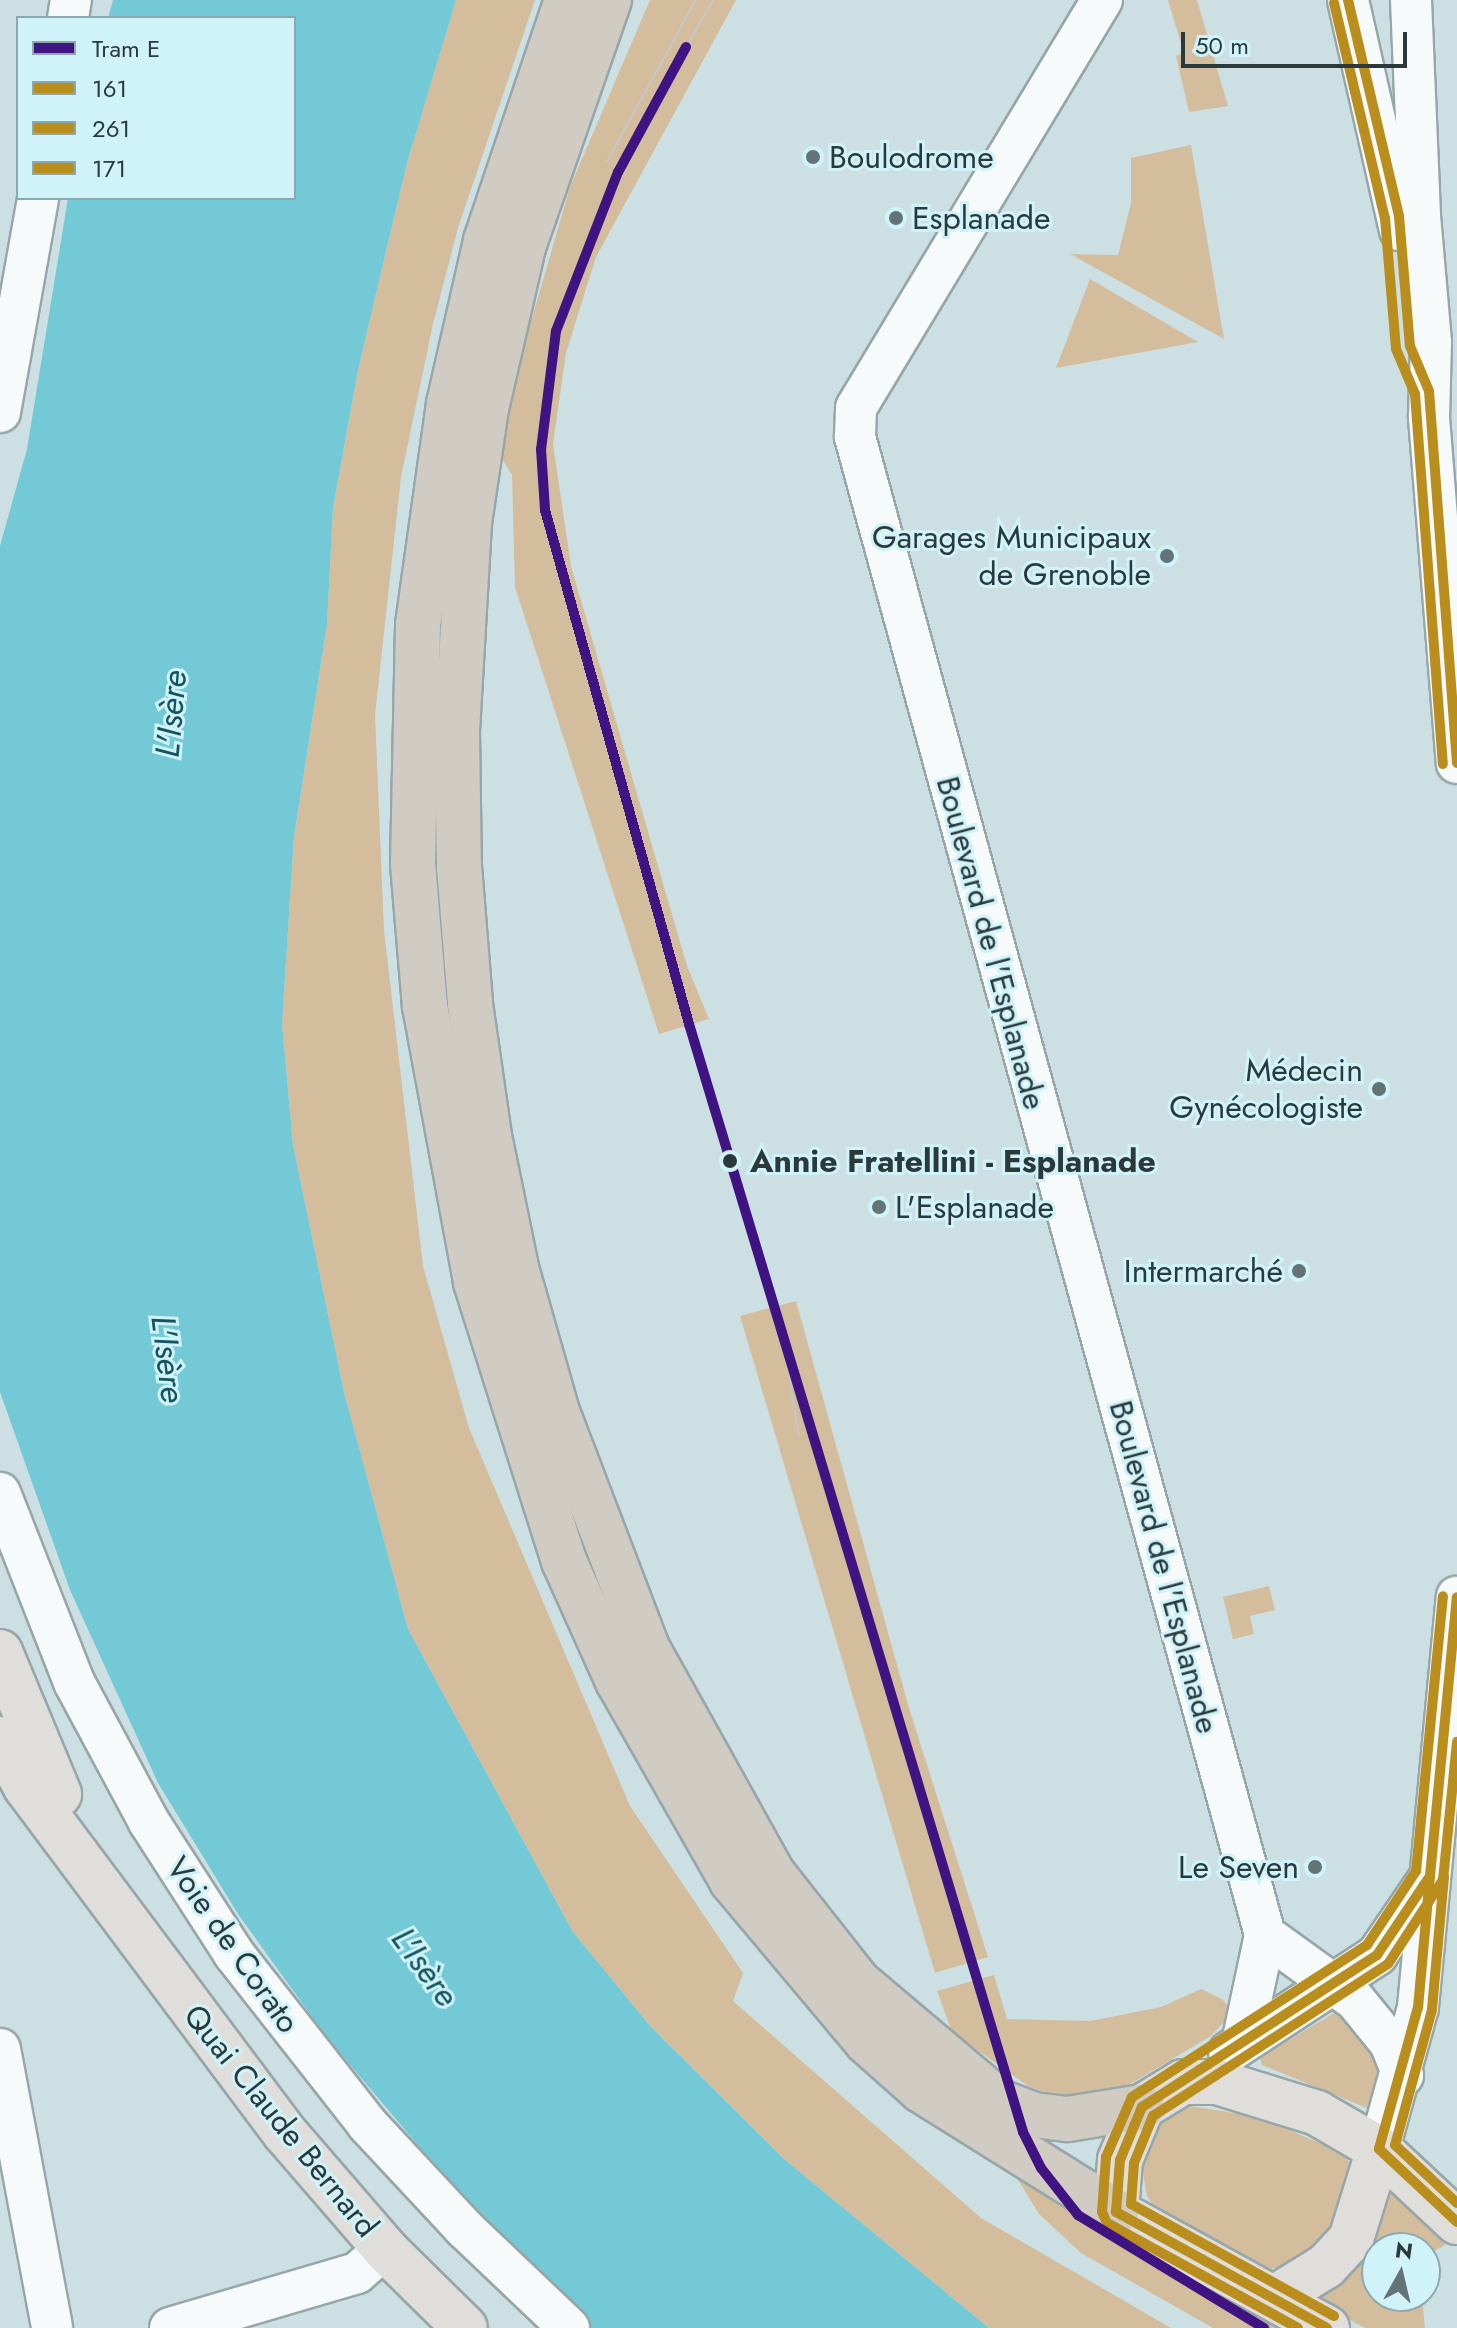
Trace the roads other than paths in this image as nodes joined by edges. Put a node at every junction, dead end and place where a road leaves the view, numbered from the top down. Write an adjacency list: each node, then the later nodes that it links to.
1 (567, 0): 25 (highway)
2 (609, 0): 23 (highway)
3 (1102, 0): 17 (street, Boulevard de l'Esplanade)
4 (1348, 0): 7 (street)
5 (1411, 0): 7 (street)
6 (38, 200): 8 (street)
7 (1429, 391): 9 (street)
8 (0, 412)
9 (1457, 763)
10 (0, 1493): 32 (street, Voie de Corato)
11 (1457, 1597): 15 (street)
12 (3, 1665): 16 (main road, Quai Claude Bernard)
13 (0, 1739): 14 (main road, Quai Claude Bernard)
14 (13, 1772): 16 (main road, Quai Claude Bernard)
15 (1430, 1876): 18 (street); 21 (street)
16 (113, 1899): 27 (main road, Quai Claude Bernard)
17 (1265, 1935): 18 (street); 19 (street)
18 (1333, 1984): 19 (street); 21 (street)
19 (1242, 2043): 22 (street)
20 (0, 2049): 29 (street)
21 (1403, 2076): 24 (street)
22 (1183, 2082): 23 (main road); 24 (main road)
23 (1142, 2107): 25 (main road)
24 (1379, 2149): 26 (main road); 28 (main road)
25 (1116, 2212): 28 (main road)
26 (1457, 2222)
27 (385, 2249): 30 (street); 31 (main road, Quai Claude Bernard)
28 (1274, 2298): 33 (main road)
29 (52, 2328)
30 (170, 2328)
31 (465, 2328)
32 (569, 2328)
33 (1327, 2328)

